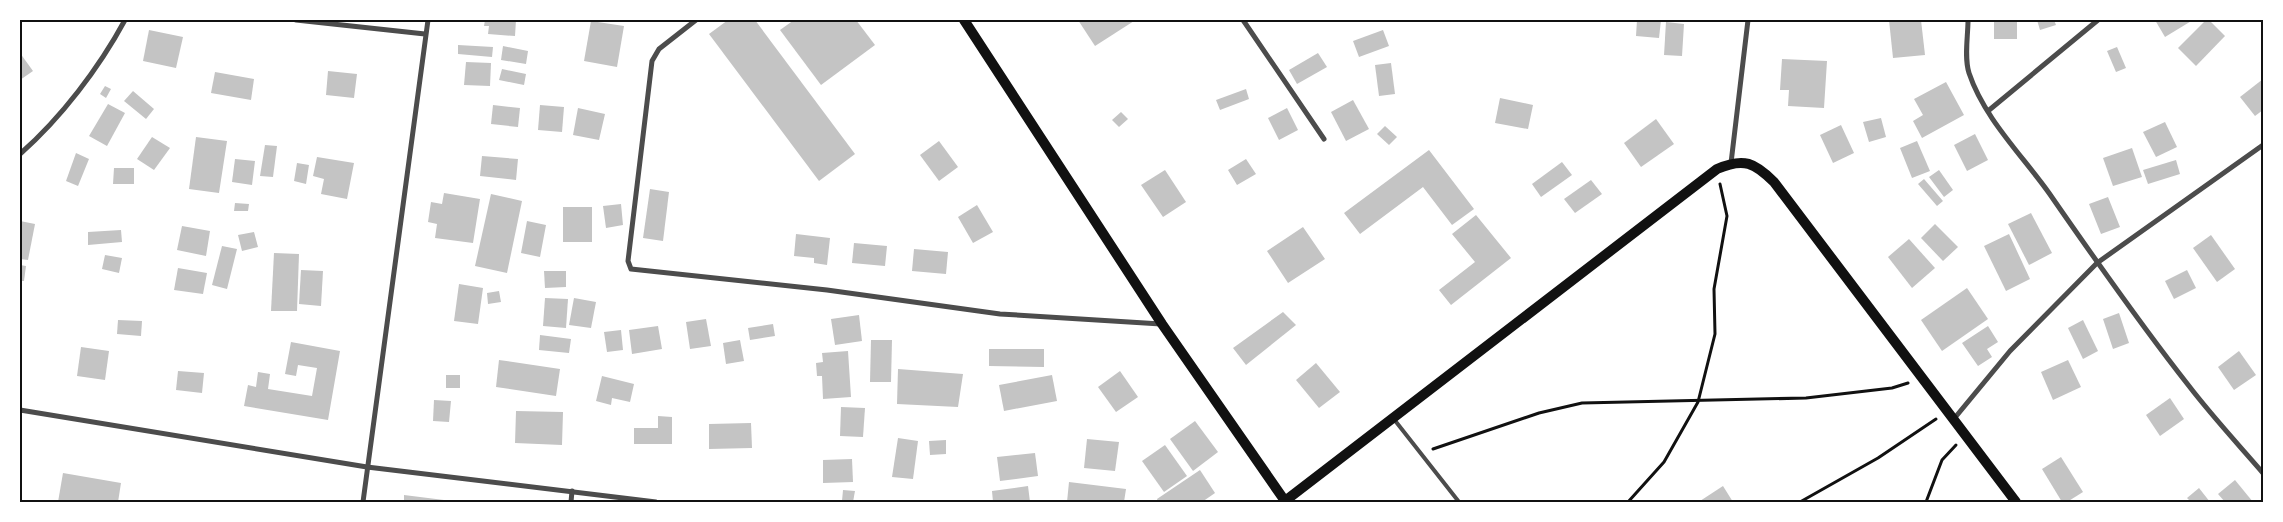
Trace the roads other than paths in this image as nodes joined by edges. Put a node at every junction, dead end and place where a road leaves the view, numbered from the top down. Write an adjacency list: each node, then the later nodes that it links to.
1 (125, 20): 14 (street)
2 (296, 20): 10 (street)
3 (428, 20): 10 (street)
4 (696, 20): 17 (street)
5 (964, 20): 17 (main road)
6 (1243, 20): 12 (street)
7 (1748, 20): 15 (street)
8 (1968, 20): 11 (street)
9 (2098, 20): 11 (street)
10 (425, 34): 21 (street)
11 (1988, 111): 16 (street)
12 (1324, 139)
13 (2263, 145): 16 (street)
14 (20, 154)
15 (1731, 163): 19 (main road); 20 (main road)
16 (2097, 263): 19 (street); 22 (street)
17 (1162, 324): 27 (main road)
18 (20, 410): 21 (street)
19 (1950, 415): 29 (main road)
20 (1393, 418): 27 (main road); 28 (lane)
21 (367, 467): 23 (street); 24 (street)
22 (2263, 473)
23 (572, 491): 25 (street); 26 (street)
24 (363, 502)
25 (571, 502)
26 (656, 502)
27 (1285, 502)
28 (1459, 502)
29 (2016, 502)

